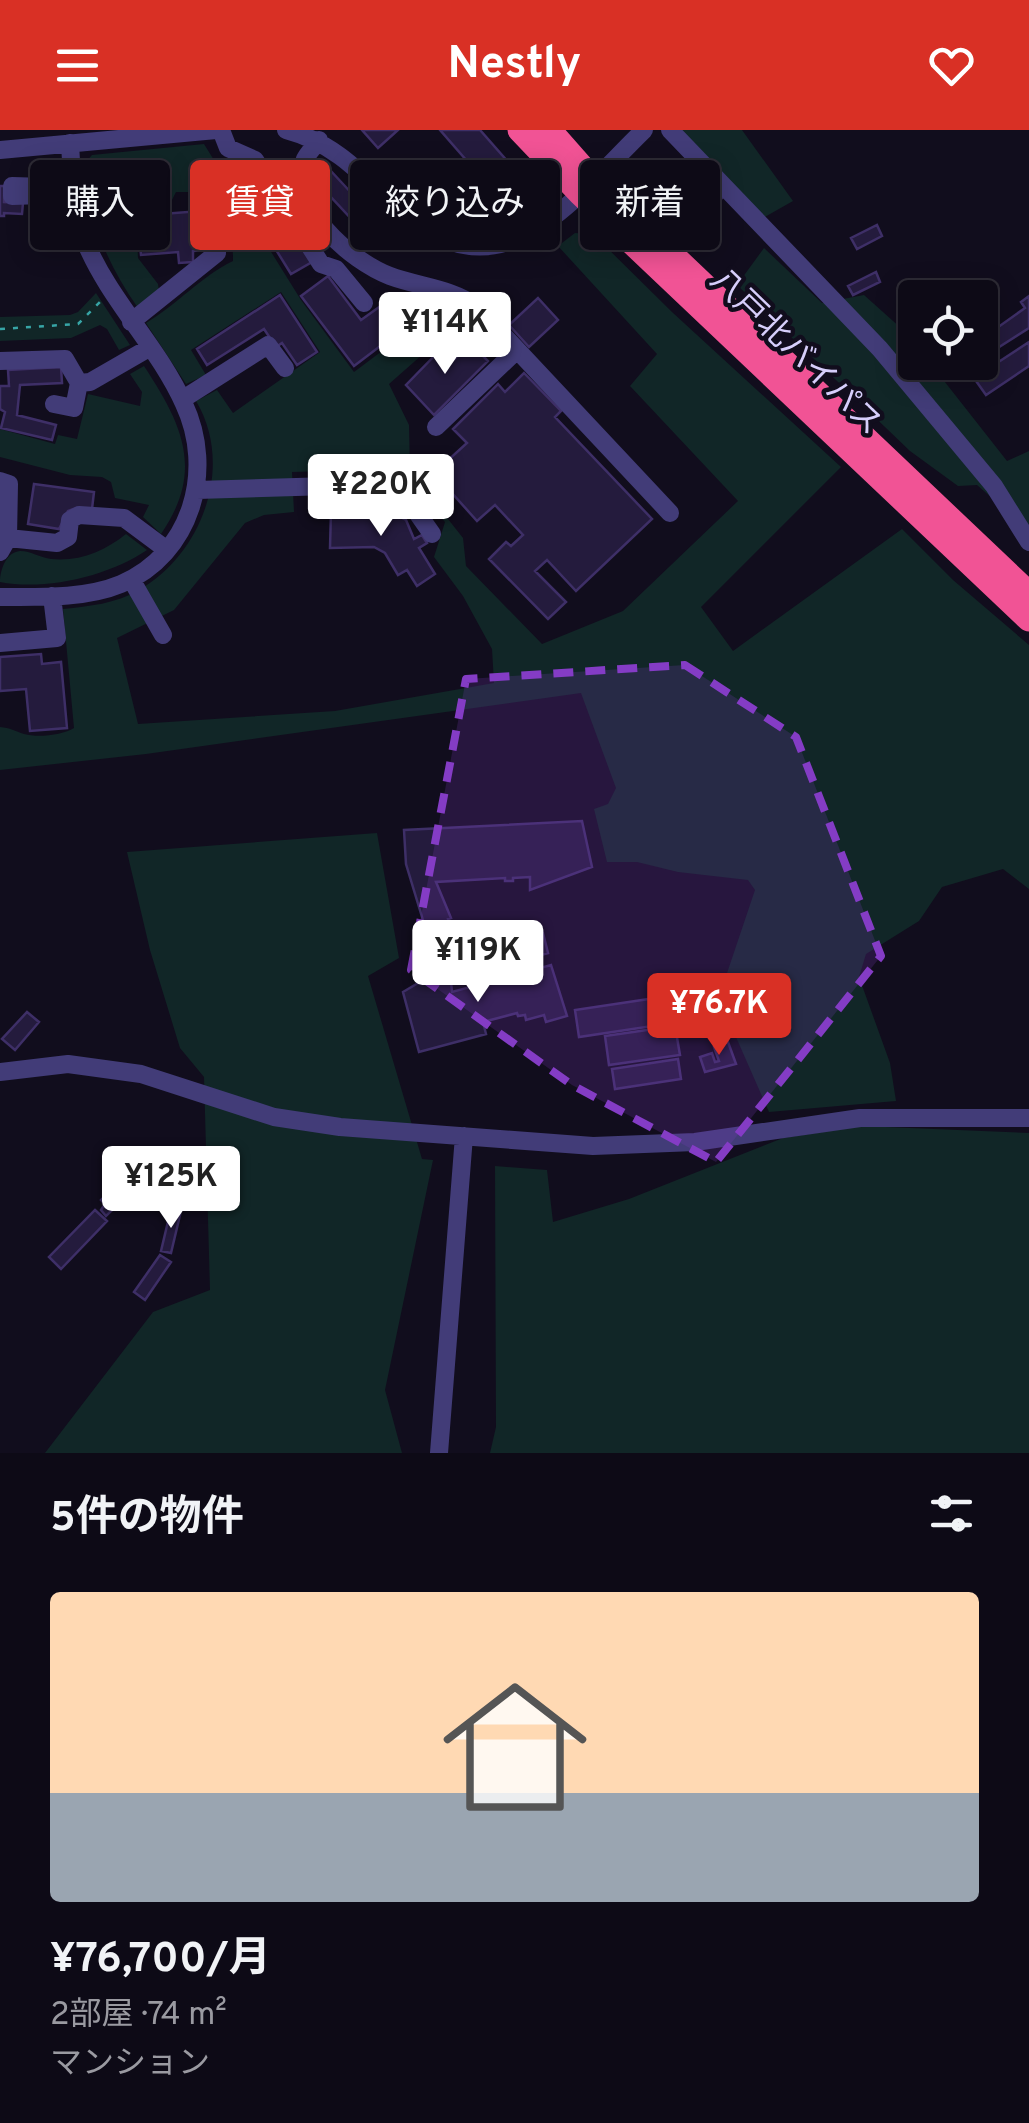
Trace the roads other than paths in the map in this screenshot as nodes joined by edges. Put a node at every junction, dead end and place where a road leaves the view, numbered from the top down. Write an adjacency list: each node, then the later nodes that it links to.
1 (219, 130): 9 (street); 21 (street)
2 (286, 130): 7 (street)
3 (520, 130): 14 (highway, 八戸北バイパス)
4 (549, 130): 13 (highway, 八戸北バイパス)
5 (644, 130): 12 (street)
6 (670, 130): 36 (street)
7 (314, 135): 15 (street); 20 (street)
8 (31, 138): 9 (street); 10 (street)
9 (70, 143): 11 (street)
10 (0, 150)
11 (71, 160)
12 (613, 160)
13 (580, 177)
14 (580, 181)
15 (580, 192)
16 (89, 250): 23 (street)
17 (217, 250): 23 (street)
18 (651, 250): 43 (highway, 八戸北バイパス)
19 (655, 250): 40 (highway, 八戸北バイパス)
20 (349, 253): 21 (street); 25 (street)
21 (336, 269): 22 (street)
22 (364, 304)
23 (131, 322): 24 (street)
24 (150, 348): 28 (street); 29 (street)
25 (516, 352): 31 (street); 34 (street)
26 (0, 362): 28 (street)
27 (285, 368): 29 (street)
28 (79, 383): 30 (street)
29 (182, 400): 33 (street)
30 (54, 404)
31 (436, 427)
32 (0, 481): 37 (street)
33 (197, 490): 35 (street); 38 (street)
34 (670, 513)
35 (432, 534)
36 (1029, 542)
37 (4, 545): 38 (street)
38 (167, 550): 39 (street)
39 (131, 578): 41 (street); 44 (street)
40 (1029, 594)
41 (52, 596): 42 (street); 45 (street)
42 (0, 597)
43 (1029, 619)
44 (162, 636)
45 (0, 643)
46 (0, 1072): 48 (street)
47 (1029, 1118): 48 (street)
48 (464, 1136): 49 (street)
49 (439, 1453)

